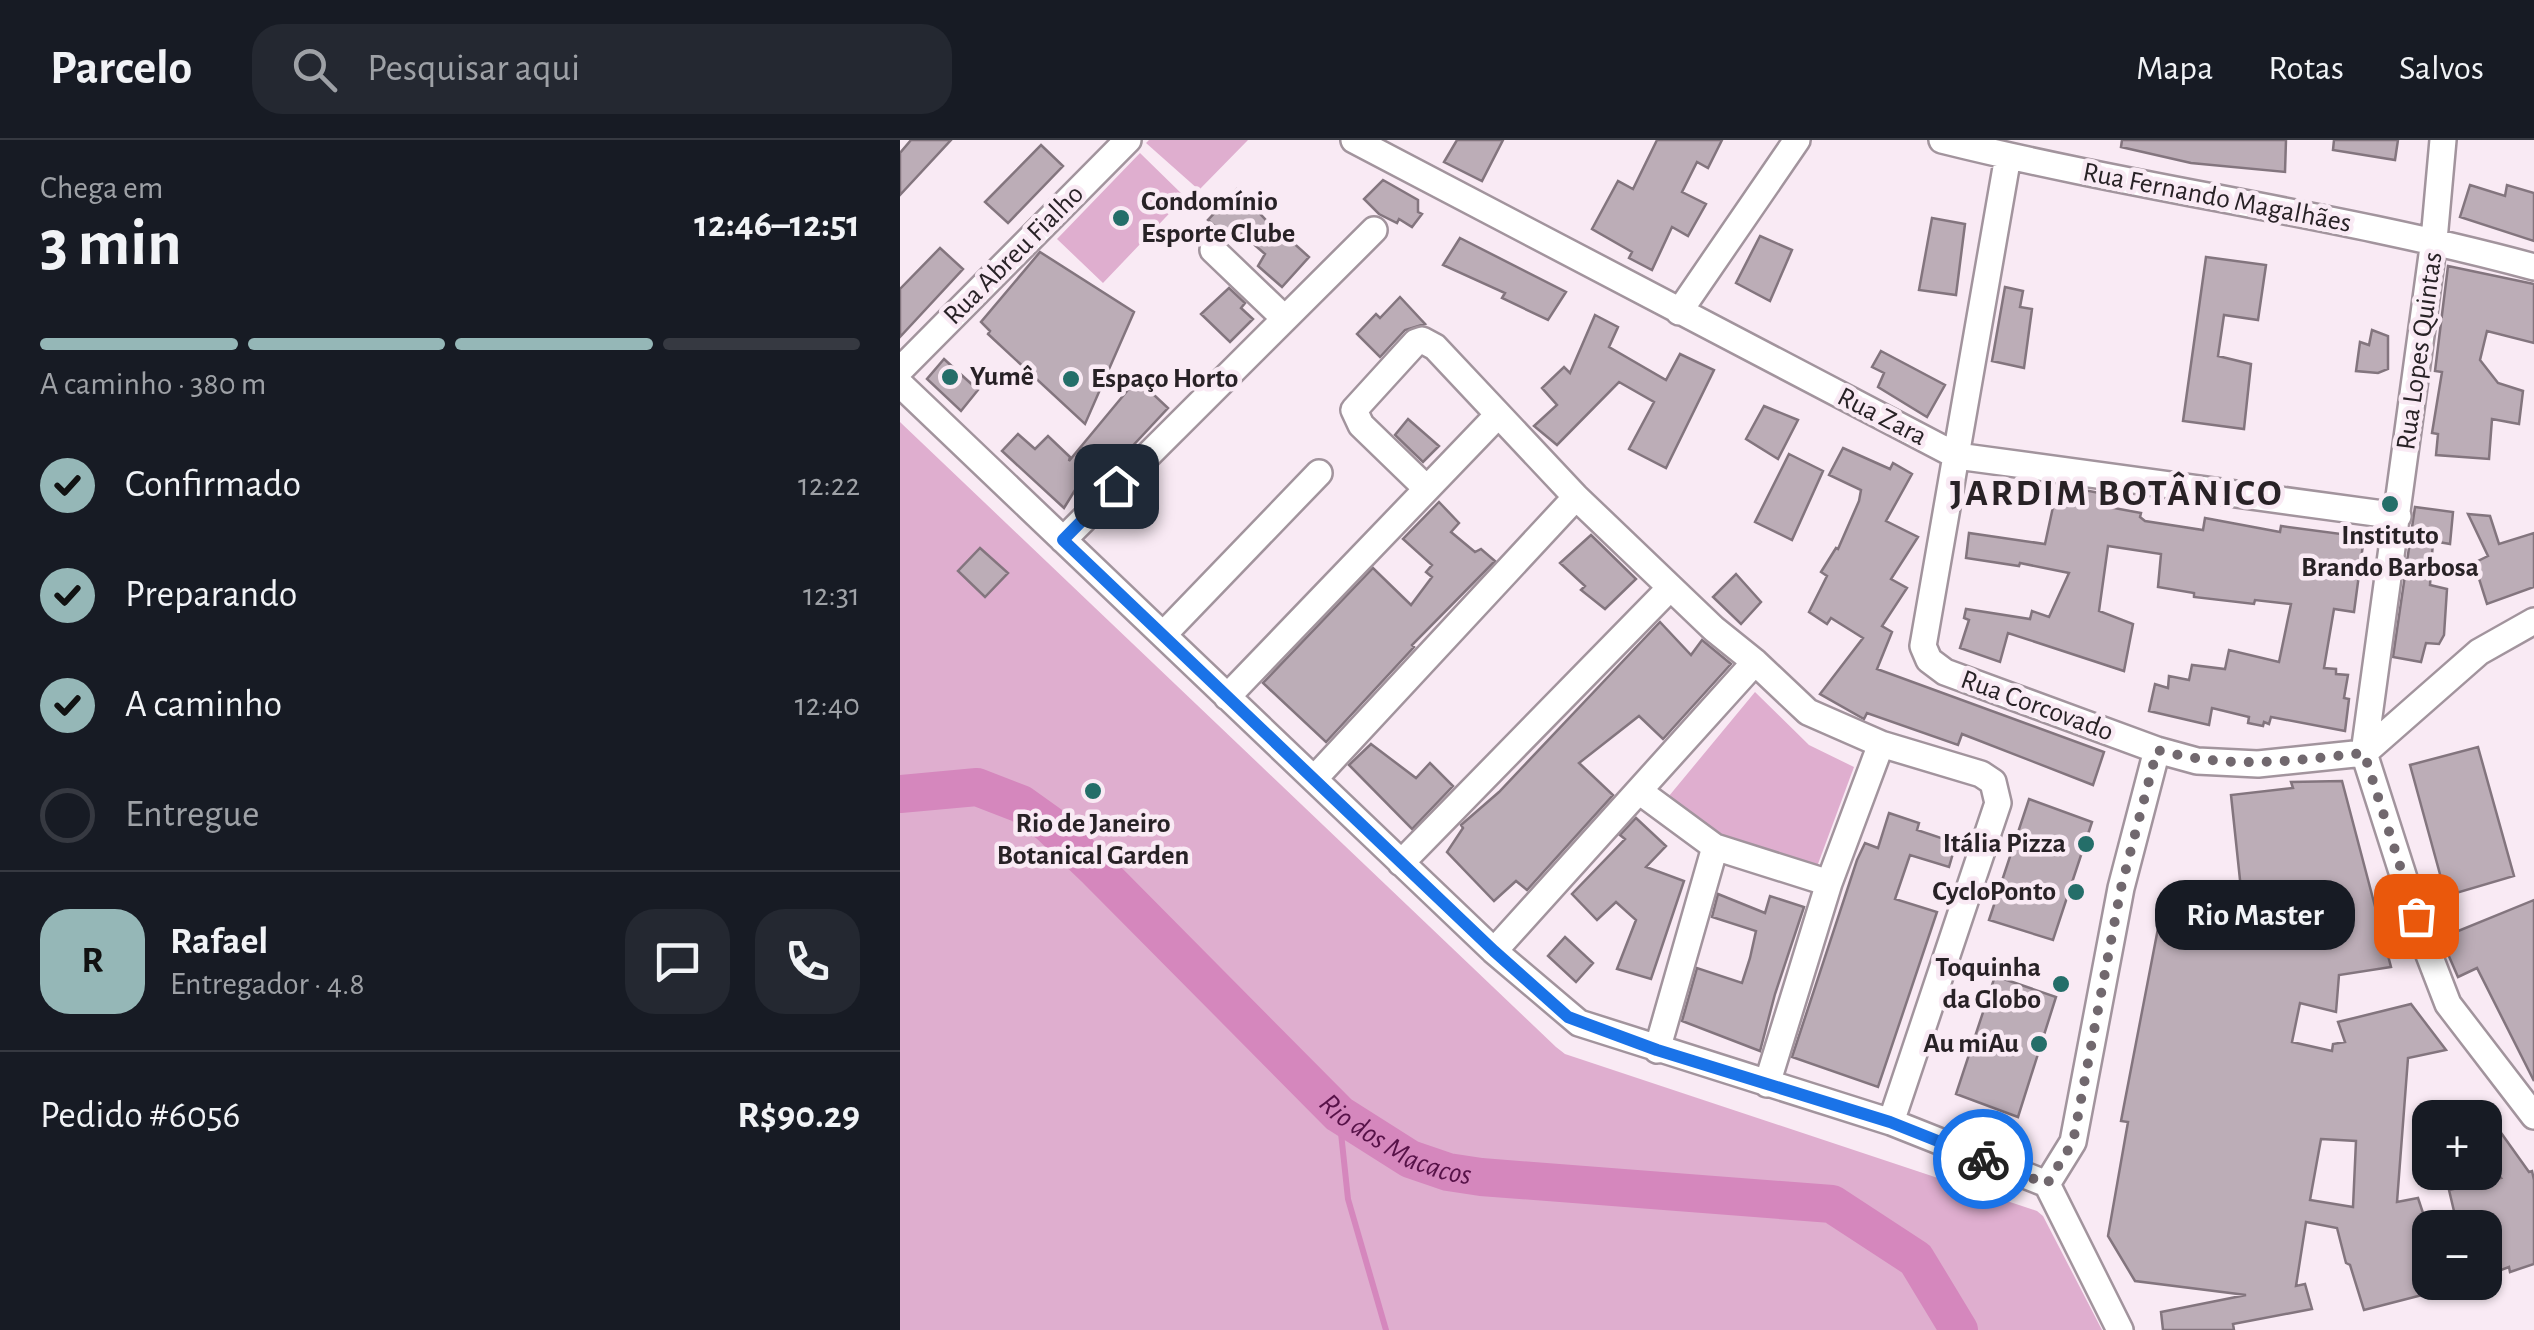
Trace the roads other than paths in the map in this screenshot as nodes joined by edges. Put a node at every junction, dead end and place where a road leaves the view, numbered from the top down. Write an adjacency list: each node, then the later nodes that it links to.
1 (1128, 140): 13 (street, Rua Abreu Fialho)
2 (1354, 140): 11 (street)
3 (1797, 140): 11 (street)
4 (1942, 140): 6 (street, Rua Fernando Magalhães)
5 (2442, 140): 8 (street, Rua Lopes Quintas)
6 (2008, 156): 8 (street, Rua Fernando Magalhães); 16 (street)
7 (1374, 230): 12 (street)
8 (2434, 240): 10 (street, Rua Fernando Magalhães); 20 (street, Rua Lopes Quintas)
9 (1214, 250): 12 (street)
10 (2534, 267)
11 (1679, 312): 16 (street, Rua Zara)
12 (1284, 317): 21 (street)
13 (900, 370)
14 (900, 384): 21 (street)
15 (1497, 416): 18 (street); 18 (street); 19 (street)
16 (1958, 456): 20 (street, Rua Zara); 28 (street, Rua Corcovado)
17 (1319, 473): 24 (street)
18 (1425, 488): 26 (street)
19 (1576, 497): 22 (street); 30 (street)
20 (2398, 516): 29 (street, Rua Lopes Quintas)
21 (1063, 540): 24 (street)
22 (1669, 588): 25 (street); 33 (street)
23 (2534, 620): 29 (street)
24 (1163, 636): 26 (street)
25 (1755, 662): 27 (street); 31 (street)
26 (1227, 696): 30 (street)
27 (1881, 744): 34 (street); 39 (street)
28 (2157, 750): 29 (street, Rua Corcovado); 40 (street)
29 (2364, 753): 38 (street, Rua Lopes Quintas)
30 (1314, 779): 33 (street)
31 (1639, 790): 32 (street); 35 (street)
32 (1715, 847): 34 (street); 36 (street)
33 (1401, 863): 35 (street)
34 (1829, 883): 37 (street)
35 (1494, 951): 36 (street)
36 (1657, 1050): 37 (street)
37 (1767, 1084): 39 (street)
38 (2534, 1116)
39 (1890, 1122): 40 (street)
40 (2047, 1184): 41 (street)
41 (2120, 1330)

